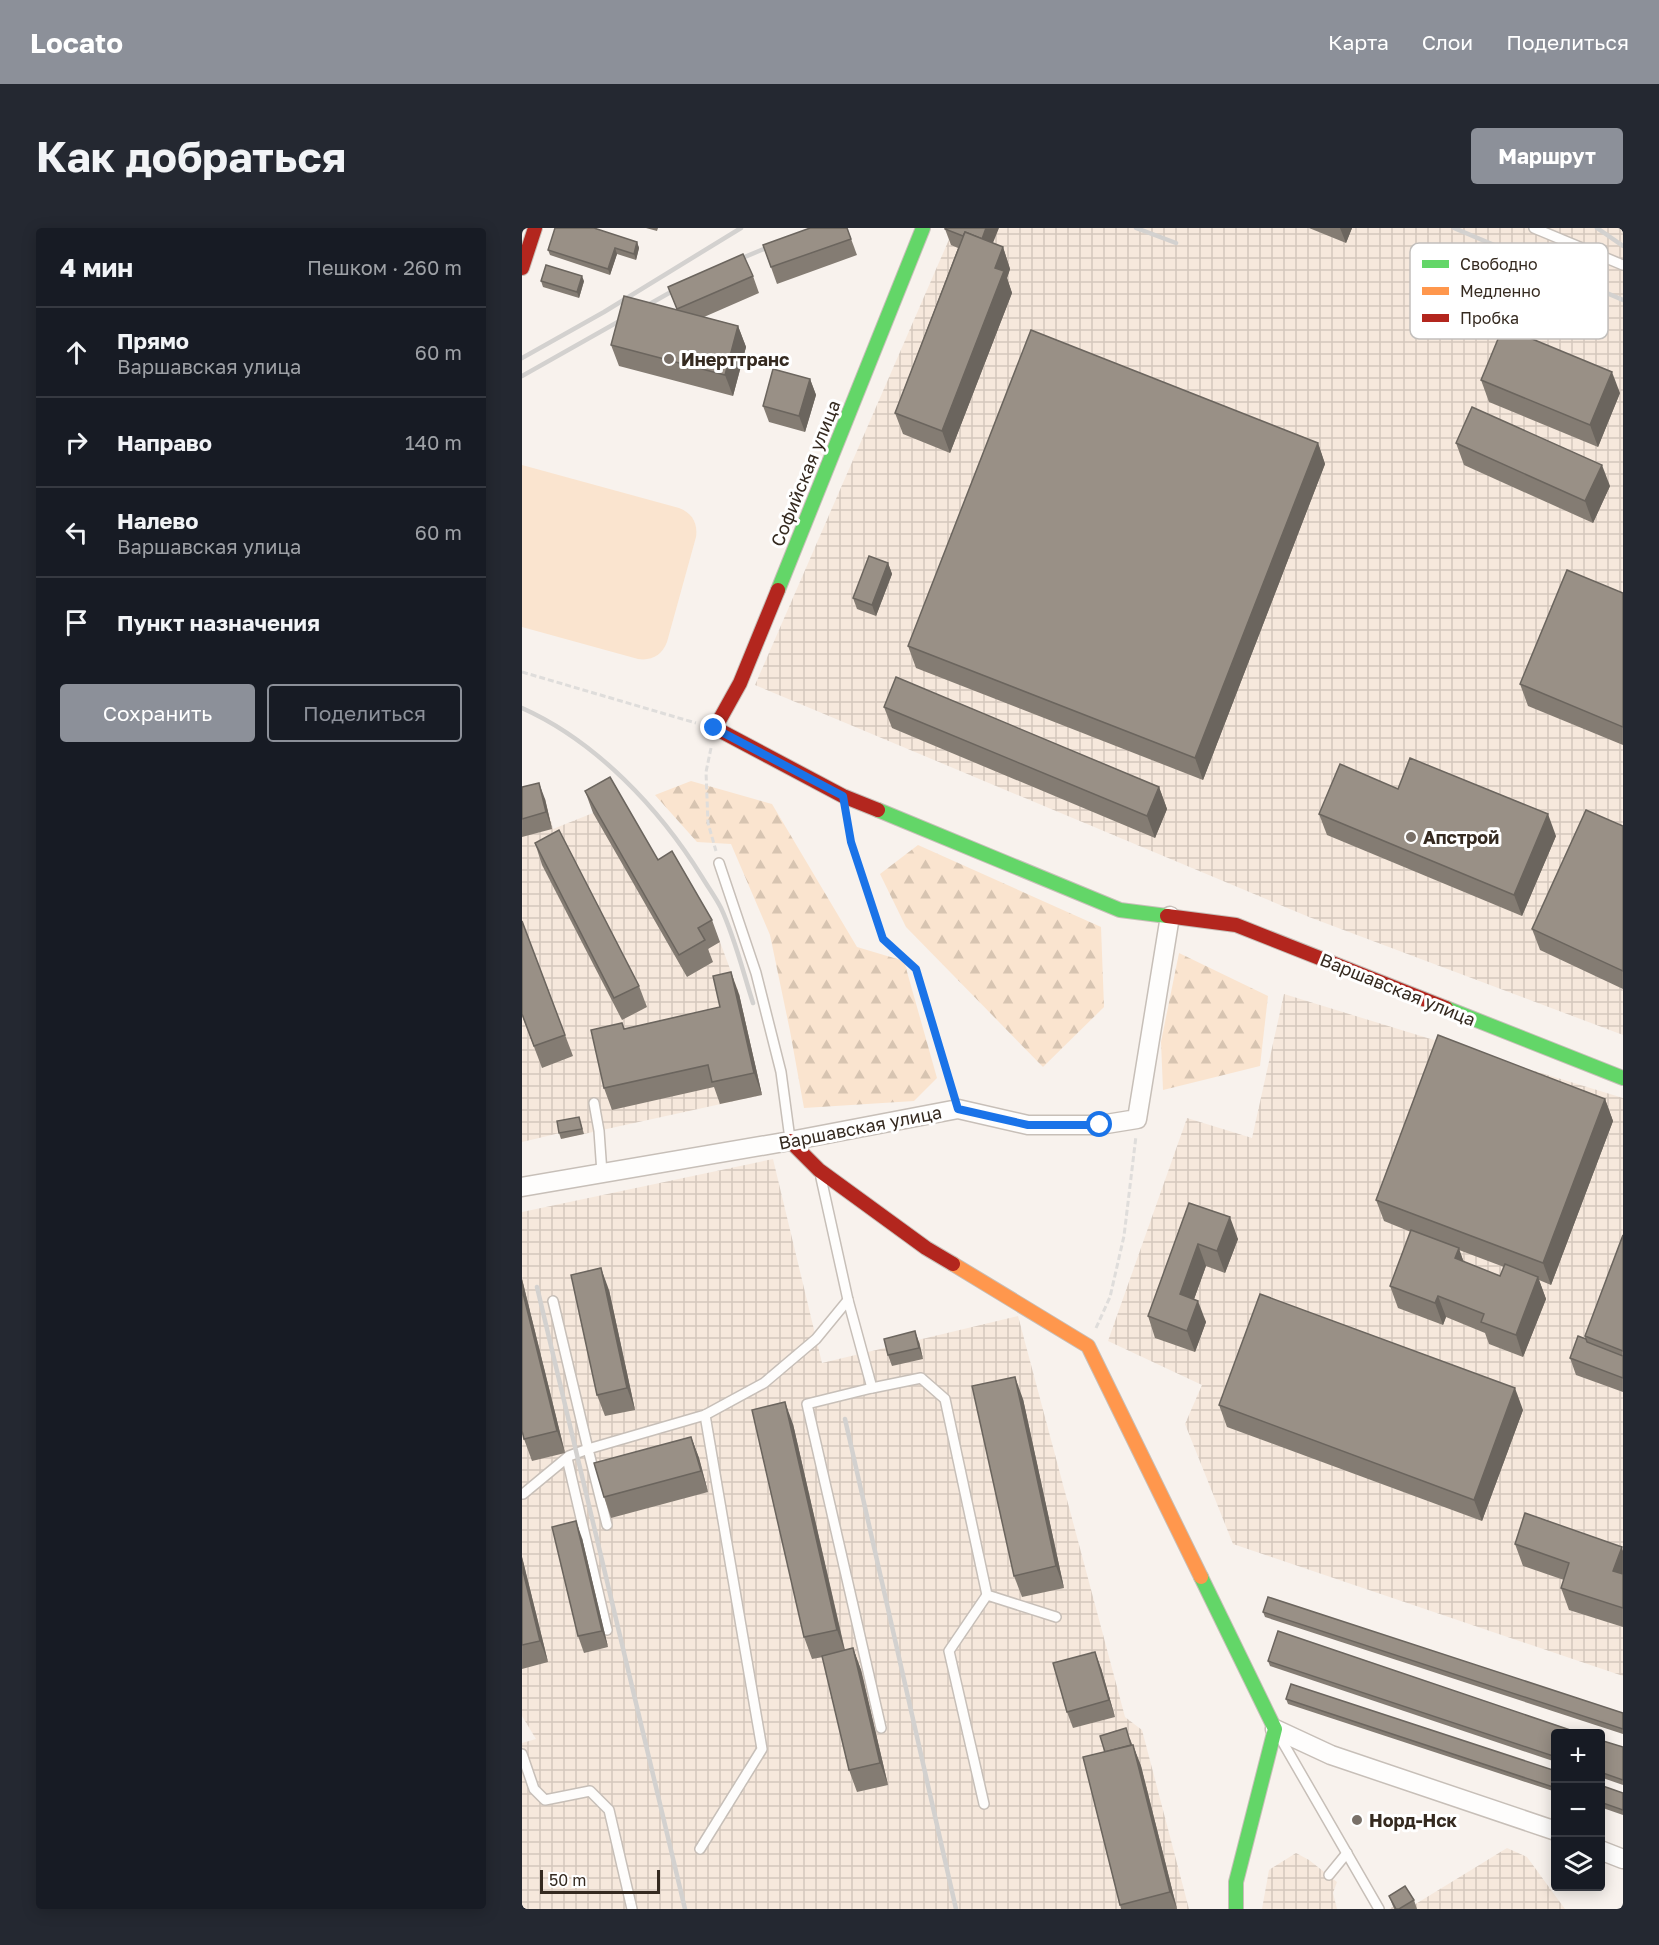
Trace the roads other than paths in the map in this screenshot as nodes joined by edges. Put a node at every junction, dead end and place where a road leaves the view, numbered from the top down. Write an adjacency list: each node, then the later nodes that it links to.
1 (536, 228): 7 (street)
2 (923, 228): 8 (street, Софийская улица)
3 (1534, 228): 4 (lane)
4 (1570, 243)
5 (1608, 259): 6 (lane)
6 (1623, 265)
7 (522, 268)
8 (714, 728): 10 (street, Варшавская улица)
9 (719, 863): 13 (lane)
10 (1170, 916): 11 (street, Варшавская улица); 13 (street, Варшавская улица)
11 (1623, 1078)
12 (594, 1103): 15 (lane)
13 (790, 1142): 14 (street); 15 (street, Варшавская улица)
14 (819, 1170): 18 (lane); 29 (street)
15 (602, 1173): 16 (street, Варшавская улица)
16 (522, 1187)
17 (553, 1300): 21 (lane)
18 (848, 1300): 19 (lane); 20 (lane)
19 (872, 1389): 25 (lane); 28 (lane)
20 (705, 1415): 21 (lane); 33 (lane)
21 (588, 1449): 22 (lane); 24 (lane)
22 (567, 1458): 23 (lane); 27 (lane)
23 (522, 1495)
24 (607, 1525)
25 (987, 1595): 26 (lane); 31 (lane)
26 (1056, 1617)
27 (607, 1630)
28 (881, 1728)
29 (1275, 1729): 32 (street); 35 (lane); 39 (street)
30 (522, 1754): 38 (lane)
31 (984, 1804)
32 (1551, 1830)
33 (700, 1849)
34 (1605, 1852): 36 (street)
35 (1347, 1853): 37 (lane); 40 (lane)
36 (1623, 1859)
37 (1329, 1875)
38 (632, 1909)
39 (1236, 1909)
40 (1379, 1909)

